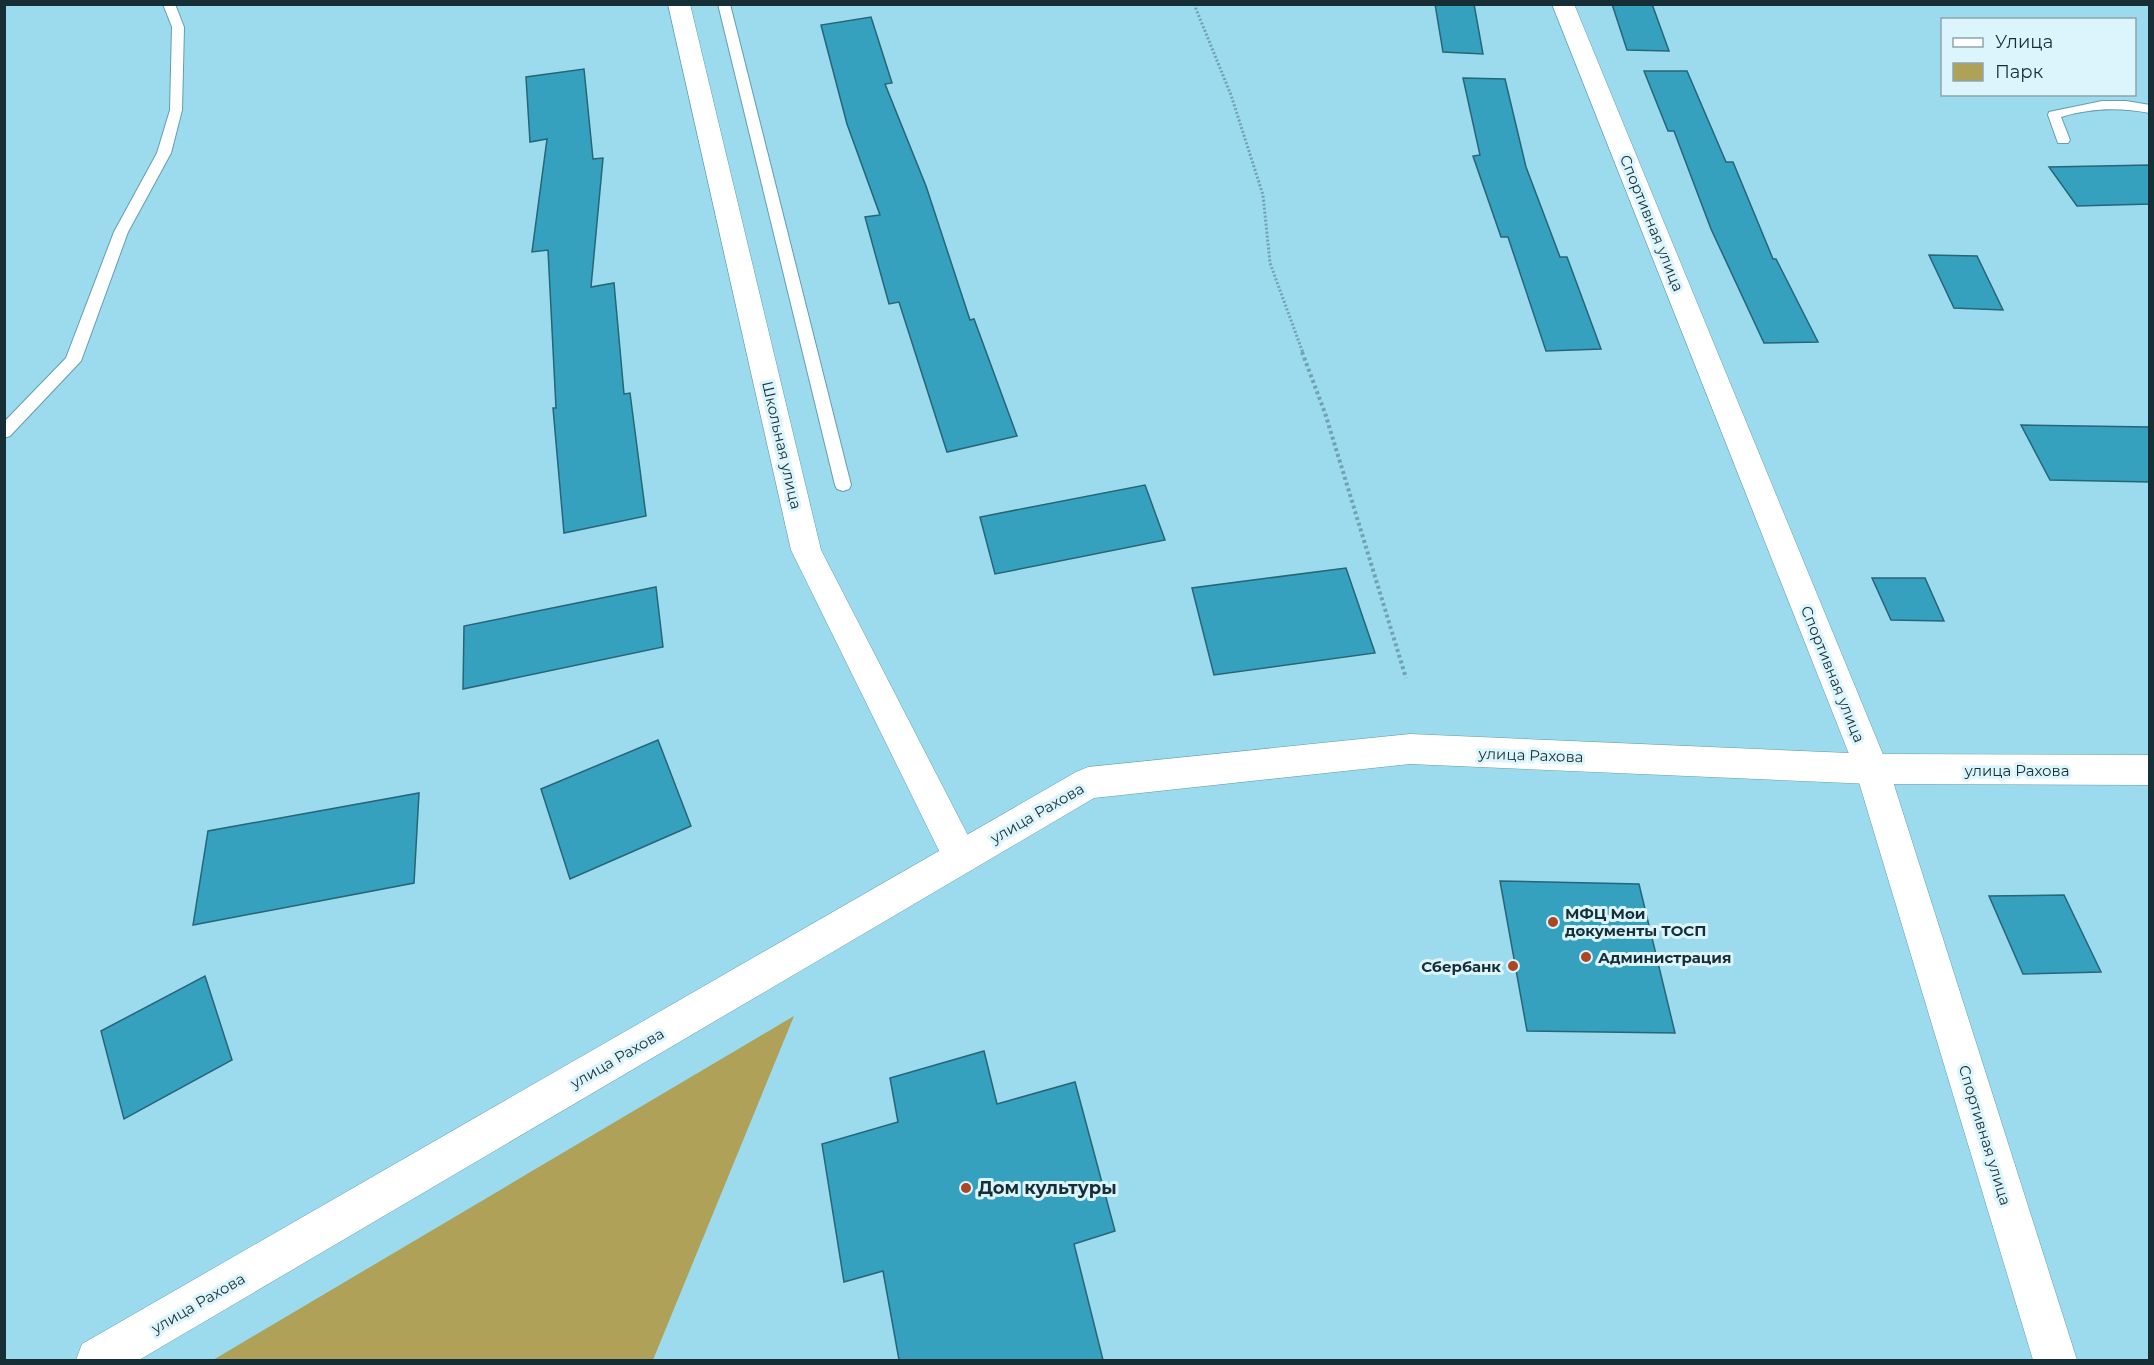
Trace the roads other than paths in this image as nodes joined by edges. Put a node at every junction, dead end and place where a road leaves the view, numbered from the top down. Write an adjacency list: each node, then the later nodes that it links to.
1 (169, 4): 7 (lane)
2 (679, 4): 11 (street, Школьная улица)
3 (724, 4): 8 (lane)
4 (1563, 4): 9 (street, Спортивная улица)
5 (2150, 109): 6 (lane)
6 (2063, 140)
7 (4, 432)
8 (843, 485)
9 (1872, 769): 10 (street, улица Рахова); 11 (street, улица Рахова); 13 (street, Спортивная улица)
10 (2150, 770)
11 (962, 857): 12 (street, улица Рахова)
12 (99, 1360)
13 (2055, 1360)

